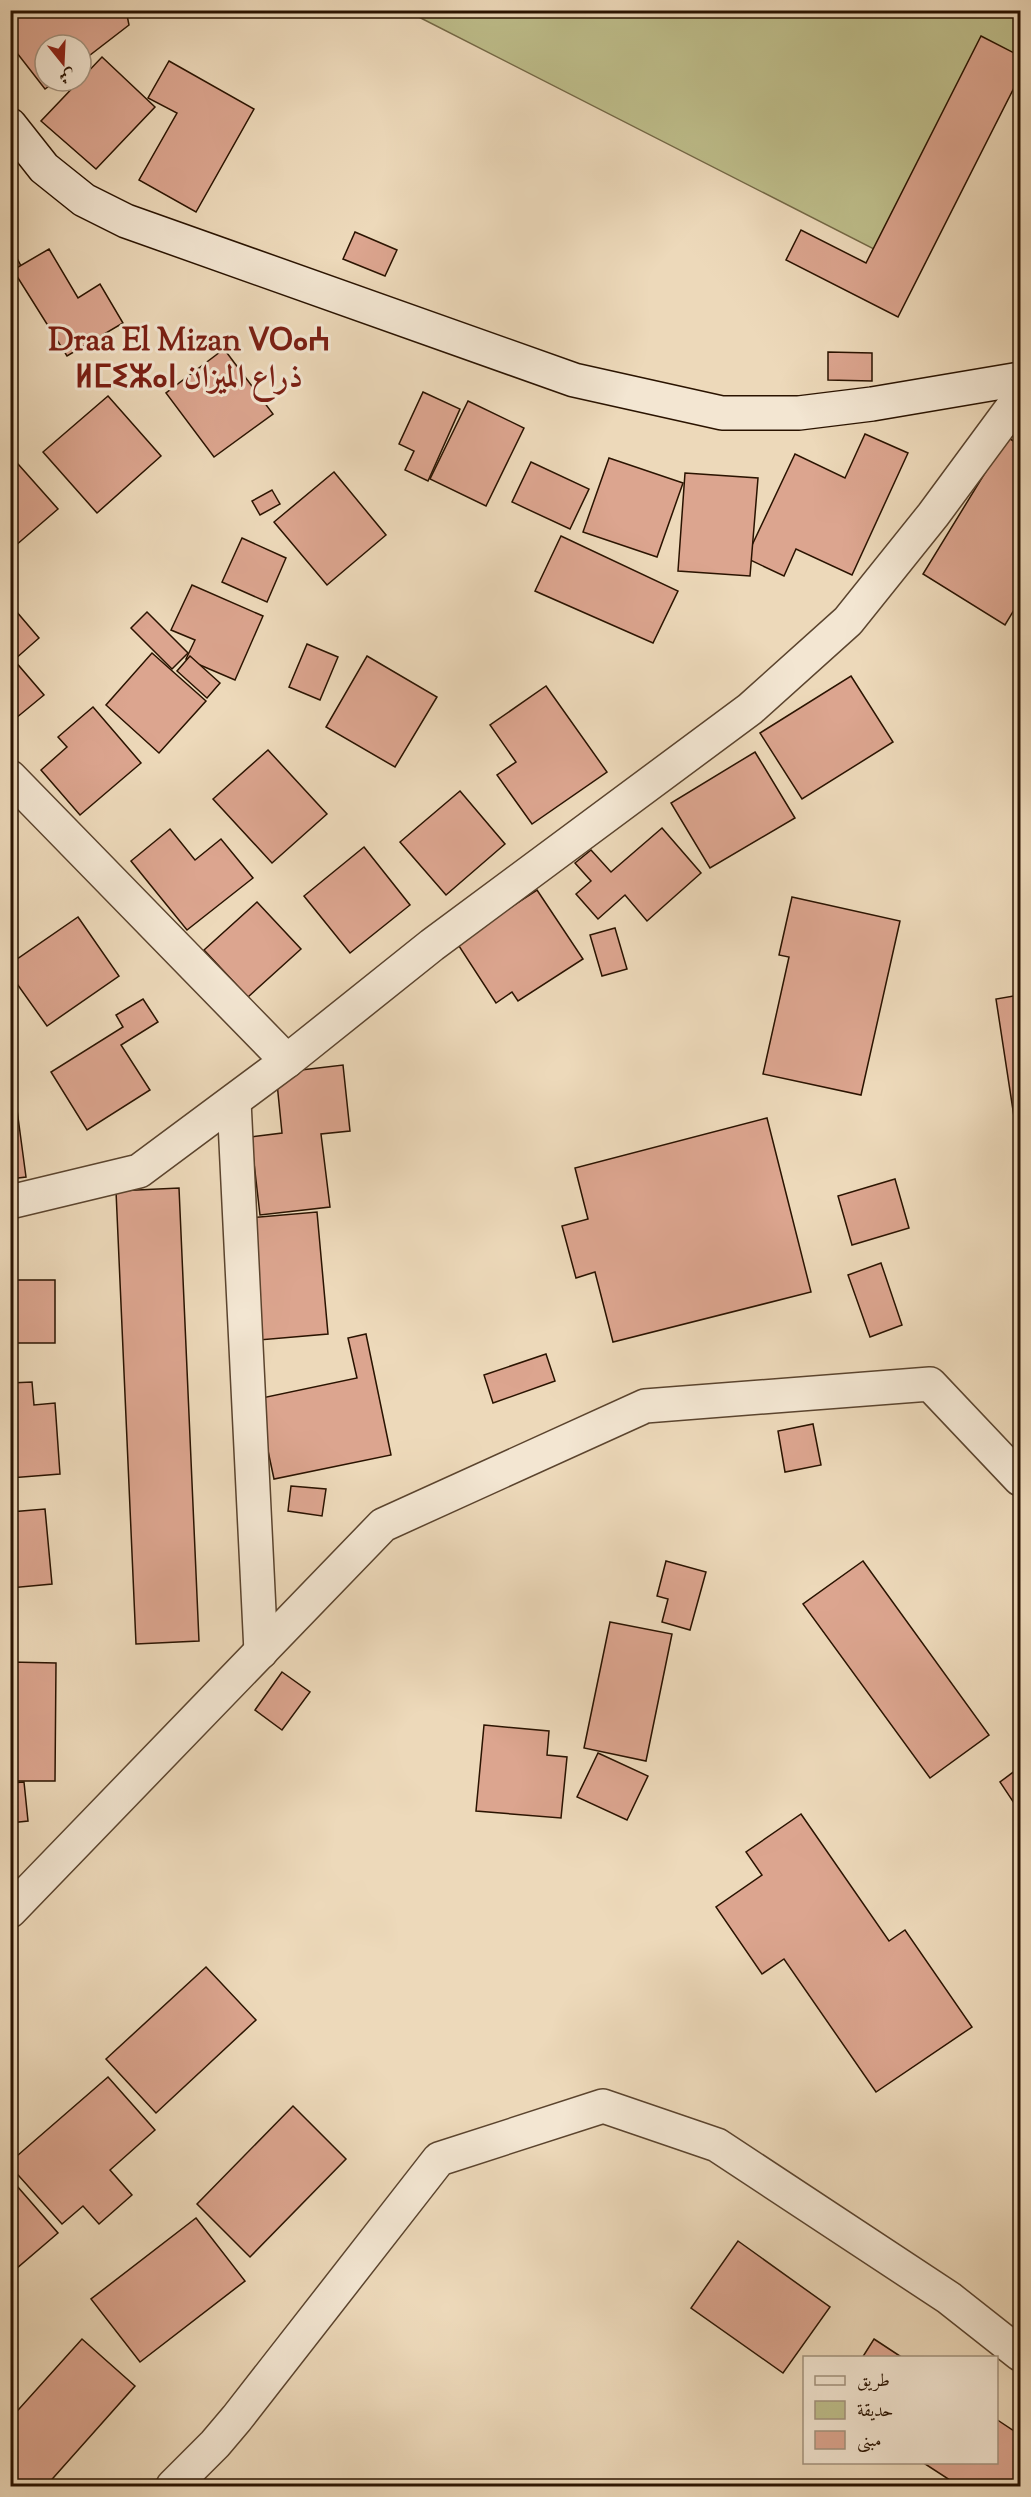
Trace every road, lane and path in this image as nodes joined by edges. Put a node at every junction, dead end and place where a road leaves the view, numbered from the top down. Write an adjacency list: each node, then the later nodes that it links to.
1 (10, 125): 2 (street)
2 (1020, 379)
3 (1020, 398): 5 (street)
4 (10, 777): 5 (street)
5 (287, 1062): 6 (street)
6 (234, 1101): 7 (street); 9 (street)
7 (10, 1202)
8 (1020, 1479): 9 (street)
9 (261, 1652): 10 (street)
10 (10, 1911)
11 (1020, 2354): 12 (street)
12 (173, 2487)

